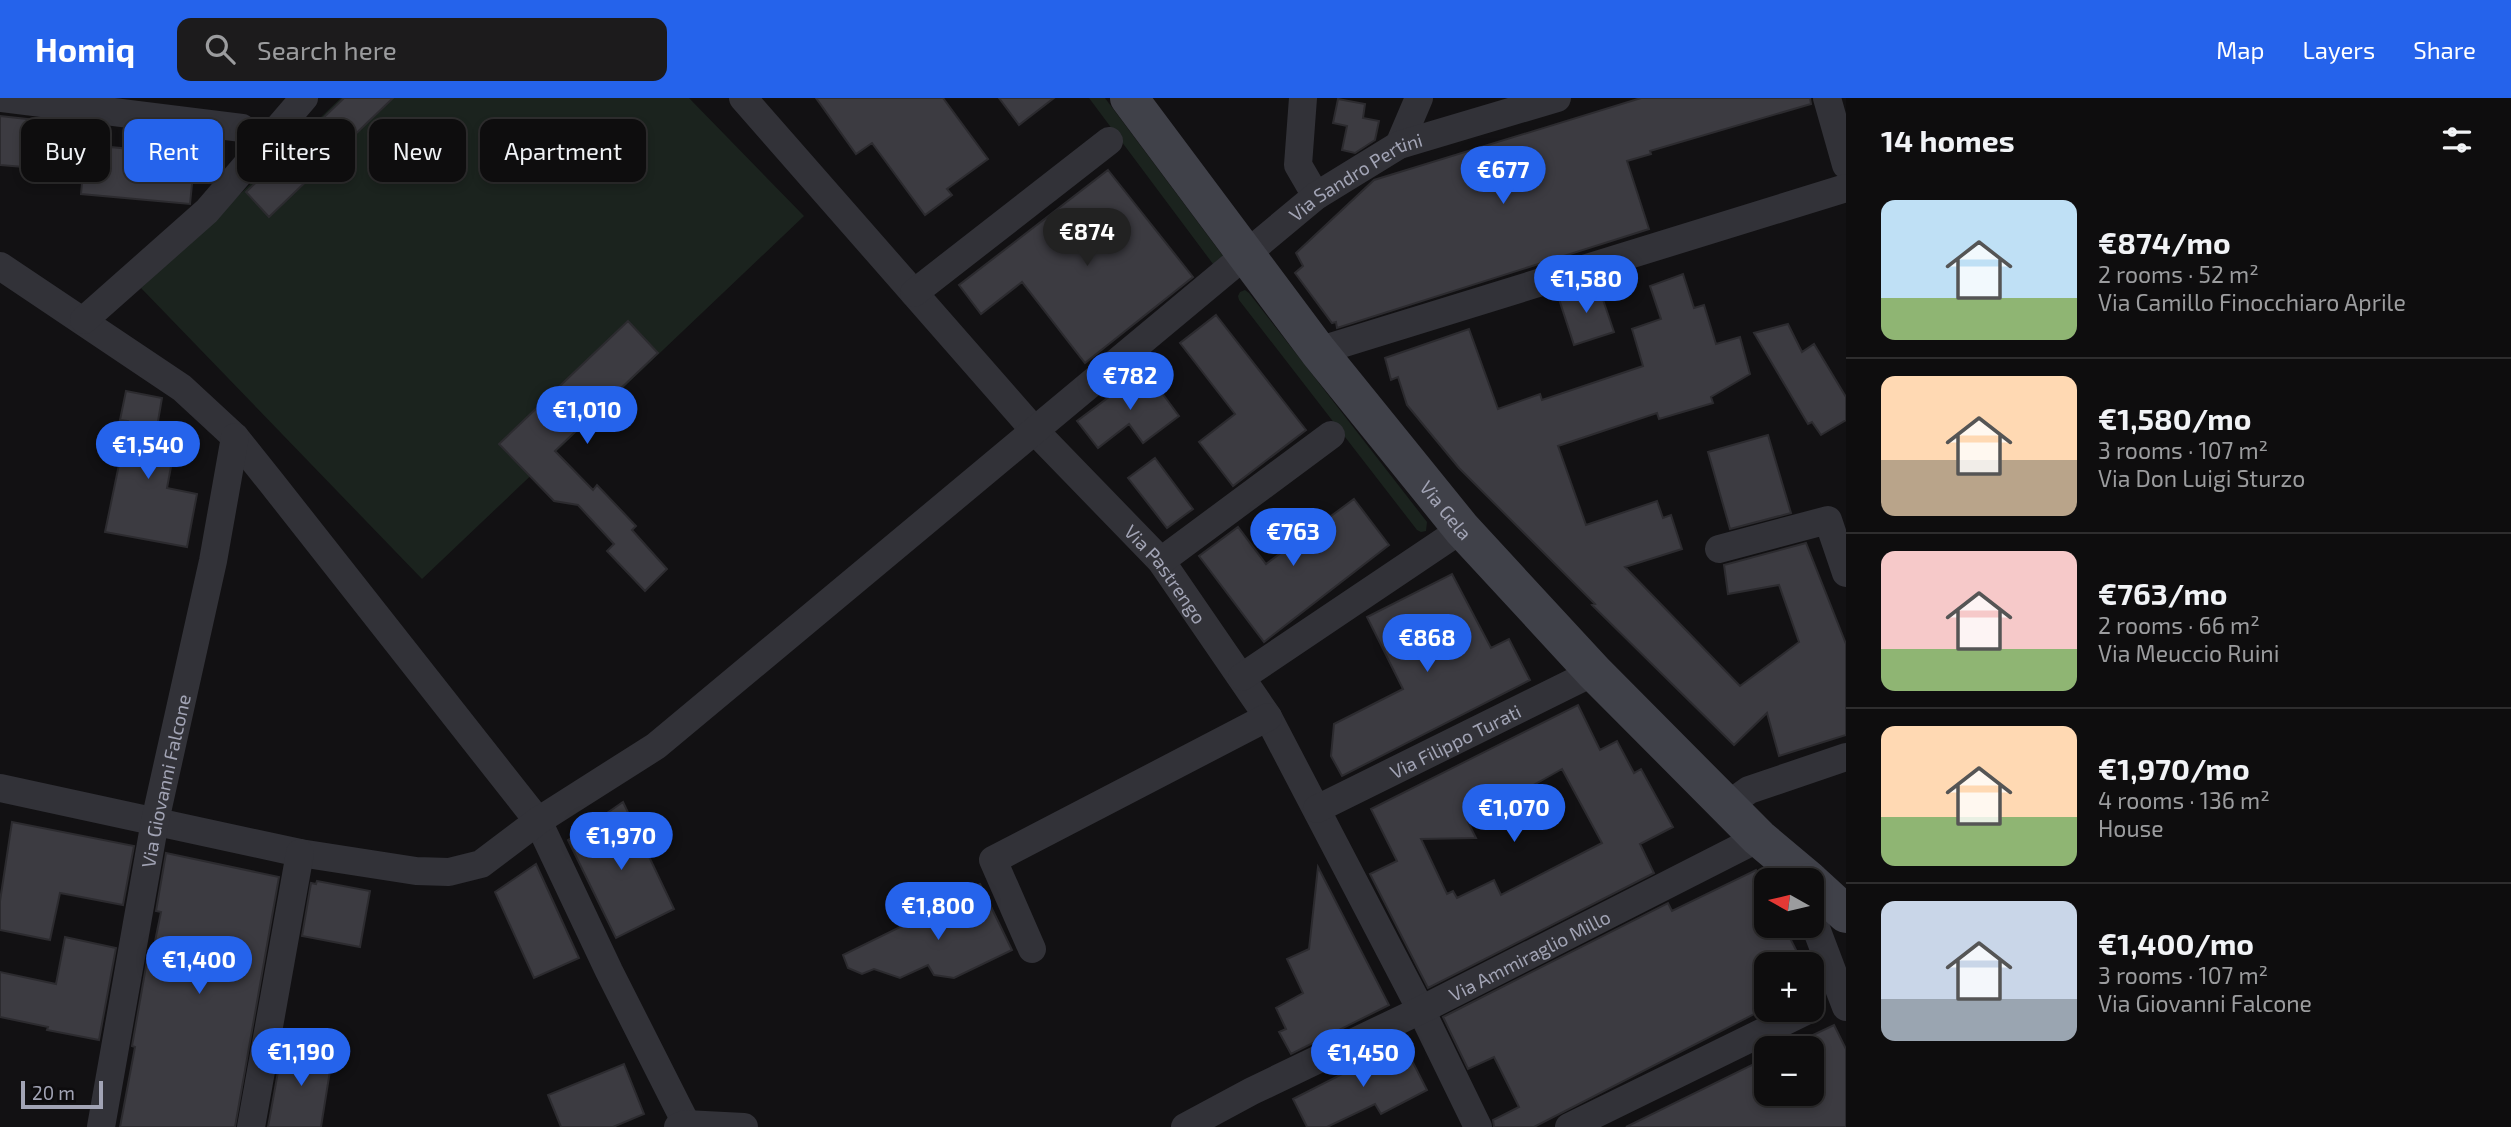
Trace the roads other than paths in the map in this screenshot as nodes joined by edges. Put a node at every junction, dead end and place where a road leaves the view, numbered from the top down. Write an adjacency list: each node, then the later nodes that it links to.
1 (2, 98): 9 (street)
2 (304, 98): 18 (street)
3 (743, 98): 17 (street, Via Pastrengo)
4 (1129, 98): 15 (main road, Via Gela)
5 (1303, 98): 14 (street)
6 (1419, 98): 11 (street)
7 (1558, 98): 11 (street, Via Sandro Pertini)
8 (1835, 108): 12 (street)
9 (237, 127)
10 (1109, 141): 17 (street)
11 (1399, 145): 14 (street, Via Sandro Pertini)
12 (1846, 165)
13 (1846, 188): 19 (street)
14 (1316, 196): 15 (street, Via Sandro Pertini)
15 (1245, 255): 19 (main road, Via Gela); 20 (street, Via Sandro Pertini)
16 (0, 266): 18 (street)
17 (914, 293): 20 (street, Via Pastrengo)
18 (84, 320): 22 (street)
19 (1318, 351): 23 (main road, Via Gela)
20 (1034, 430): 25 (street, Via Pastrengo); 35 (street, Via Sandro Pertini)
21 (1331, 435): 25 (street)
22 (234, 438): 34 (street, Via Giovanni Falcone); 35 (street)
23 (1462, 529): 27 (main road, Via Gela); 28 (street)
24 (1719, 549): 26 (street)
25 (1160, 561): 28 (street, Via Pastrengo)
26 (1846, 573)
27 (1594, 672): 32 (main road, Via Gela); 33 (street, Via Filippo Turati)
28 (1242, 677): 29 (street, Via Pastrengo)
29 (1268, 717): 33 (street, Via Pastrengo); 42 (street)
30 (1846, 757): 32 (street)
31 (0, 788): 34 (street, Via Sandro Pertini)
32 (1728, 805): 36 (main road, Via Gela)
33 (1317, 809): 45 (street, Via Pastrengo)
34 (155, 821): 37 (street, Via Sandro Pertini); 48 (street, Via Giovanni Falcone)
35 (538, 821): 37 (street, Via Sandro Pertini); 47 (street)
36 (1759, 838): 38 (main road, Via Gela); 45 (street, Via Ammiraglio Millo)
37 (300, 853): 49 (street)
38 (1793, 868)
39 (1824, 895): 40 (main road, Via Gela)
40 (1846, 914)
41 (1820, 938): 43 (street)
42 (1031, 948)
43 (1843, 1000): 44 (street)
44 (1824, 1005)
45 (1421, 1010): 51 (street, Via Ammiraglio Millo); 52 (street, Via Pastrengo)
46 (1783, 1022): 53 (street)
47 (683, 1126): 50 (street)
48 (101, 1127)
49 (251, 1127)
50 (744, 1127)
51 (1185, 1127)
52 (1478, 1127)
53 (1569, 1127)

